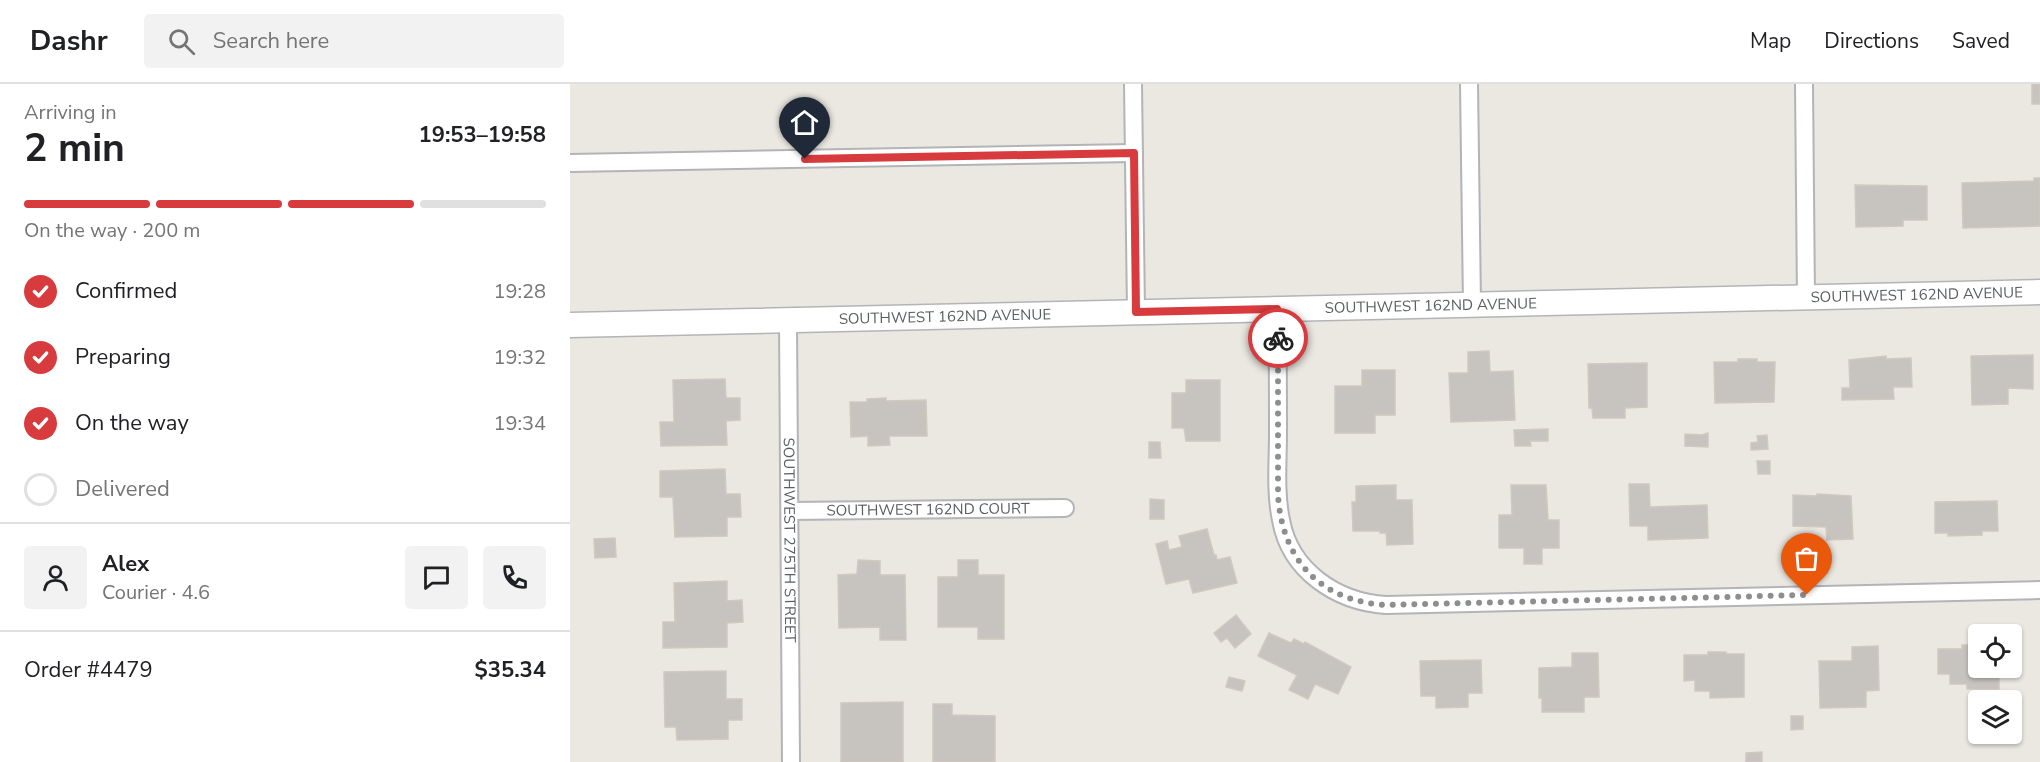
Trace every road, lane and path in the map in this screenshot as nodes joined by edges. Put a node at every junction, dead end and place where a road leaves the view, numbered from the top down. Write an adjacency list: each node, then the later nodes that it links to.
1 (1133, 84): 4 (street)
2 (1469, 84): 8 (street)
3 (1804, 84): 7 (street)
4 (1134, 153): 5 (street); 10 (street)
5 (570, 163)
6 (2040, 292): 7 (street, SOUTHWEST 162ND AVENUE)
7 (1806, 298): 8 (street, SOUTHWEST 162ND AVENUE)
8 (1472, 305): 9 (street, SOUTHWEST 162ND AVENUE)
9 (1277, 309): 10 (street, SOUTHWEST 162ND AVENUE); 15 (street)
10 (1136, 312): 11 (street, SOUTHWEST 162ND AVENUE)
11 (788, 320): 12 (street, SOUTHWEST 162ND AVENUE); 14 (street, SOUTHWEST 275TH STREET)
12 (570, 325)
13 (1065, 508): 14 (street, SOUTHWEST 162ND COURT)
14 (790, 511): 16 (street, SOUTHWEST 275TH STREET)
15 (2040, 590)
16 (791, 762)

